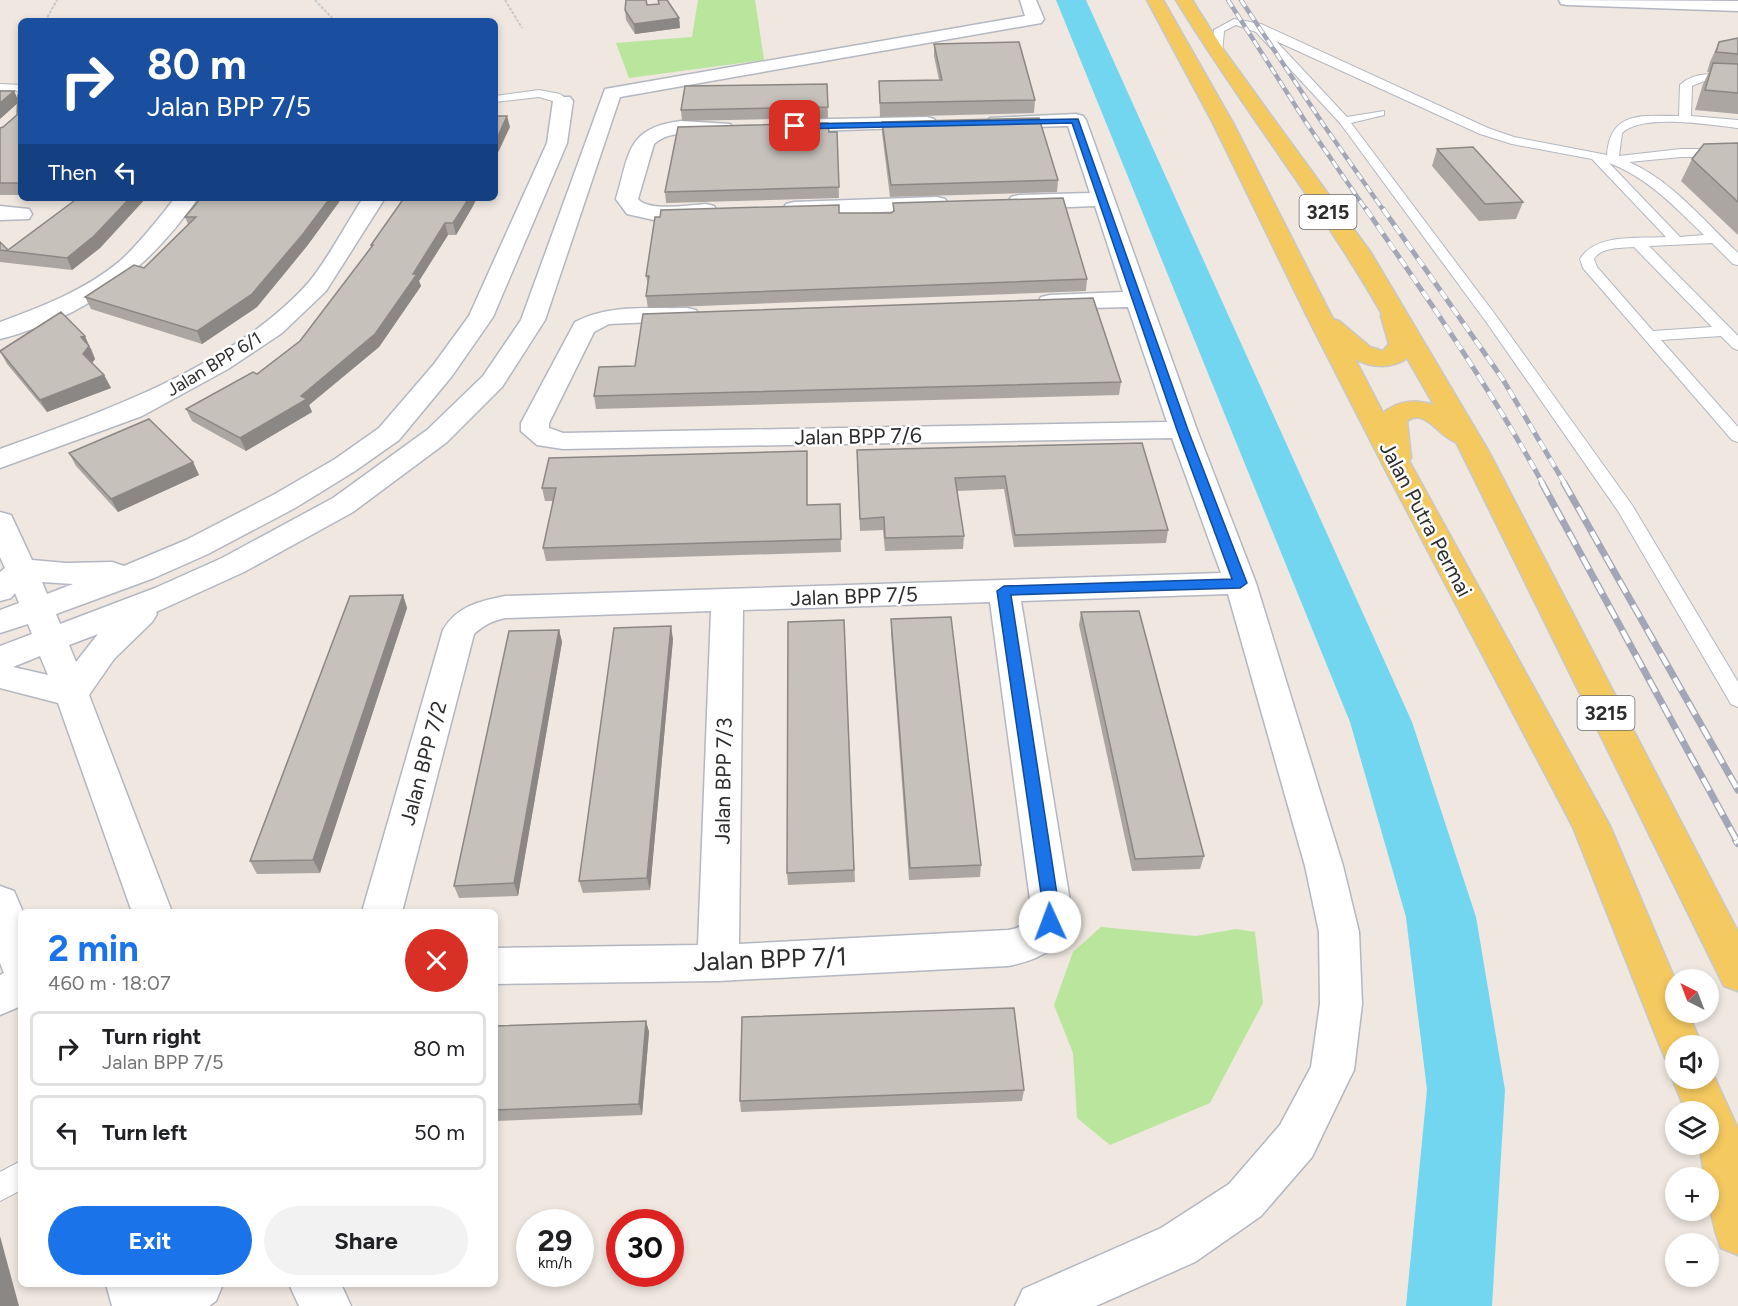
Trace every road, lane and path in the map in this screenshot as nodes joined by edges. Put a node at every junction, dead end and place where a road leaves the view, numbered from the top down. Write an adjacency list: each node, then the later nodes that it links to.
1 (57, 0): 10 (path)
2 (315, 0): 11 (path)
3 (505, 0): 13 (path)
4 (1028, 0): 61 (street)
5 (1184, 0): 14 (main road, 3215)
6 (1567, 0): 7 (street)
7 (1634, 2): 9 (street)
8 (1151, 3): 46 (main road, Jalan Putra Permai / 3215)
9 (1738, 6)
10 (46, 18)
11 (332, 18)
12 (1257, 26): 14 (lane); 24 (lane); 29 (lane)
13 (522, 28)
14 (1217, 53): 44 (main road, 3215)
15 (1738, 80): 23 (lane)
16 (0, 87): 17 (lane)
17 (18, 88)
18 (0, 97): 19 (street)
19 (18, 98)
20 (498, 99): 21 (lane)
21 (563, 101): 57 (street)
22 (1380, 113): 24 (lane)
23 (1685, 119): 27 (lane); 30 (lane)
24 (1344, 121): 70 (lane)
25 (982, 122): 31 (street)
26 (947, 123): 37 (street)
27 (1738, 124)
28 (1738, 153): 30 (lane)
29 (1596, 157): 30 (lane); 39 (lane)
30 (1613, 160): 38 (lane)
31 (1104, 199): 34 (street); 42 (street)
32 (185, 201): 47 (street)
33 (372, 201): 54 (street, Jalan BPP 6/1)
34 (997, 202)
35 (962, 203): 36 (street)
36 (772, 209)
37 (725, 211)
38 (1714, 239): 39 (lane); 41 (lane)
39 (1677, 241): 40 (lane)
40 (1638, 243): 48 (lane); 49 (lane)
41 (1738, 261)
42 (1138, 299): 43 (street); 51 (street)
43 (1033, 303)
44 (1390, 306): 46 (main road); 53 (main road, 3215)
45 (715, 314): 51 (street, Jalan BPP 7/6)
46 (1318, 314): 55 (main road, Jalan Putra Permai / 3215)
47 (0, 331)
48 (1725, 331): 49 (lane); 50 (lane)
49 (1649, 336): 52 (lane)
50 (1738, 345)
51 (1182, 430): 59 (street)
52 (1738, 436)
53 (1475, 452): 55 (main road); 77 (main road, 3215)
54 (0, 459)
55 (1399, 469): 80 (main road, Jalan Putra Permai / 3215)
56 (0, 522): 58 (street)
57 (143, 571): 58 (street); 63 (street)
58 (11, 580): 63 (street)
59 (1240, 583): 60 (street, Jalan BPP 7/5); 91 (street)
60 (1004, 591): 62 (street, Jalan BPP 7/5); 75 (street, Jalan BPP 7/1)
61 (166, 596): 66 (street); 69 (street)
62 (727, 600): 64 (street, Jalan BPP 7/5); 75 (street, Jalan BPP 7/3)
63 (38, 609): 65 (street); 66 (street)
64 (470, 618): 73 (street, Jalan BPP 7/2)
65 (0, 622)
66 (51, 641): 67 (street); 69 (street)
67 (0, 659)
68 (0, 676): 69 (street)
69 (72, 694): 72 (street)
70 (1738, 699)
71 (0, 903): 74 (street)
72 (151, 909)
73 (383, 909)
74 (18, 956)
75 (718, 963): 76 (street, Jalan BPP 7/1)
76 (498, 966)
77 (1738, 973)
78 (18, 987): 79 (street)
79 (0, 996)
80 (1676, 1035)
81 (1719, 1138): 84 (main road)
82 (18, 1177): 83 (lane)
83 (0, 1187)
84 (1738, 1231)
85 (131, 1287): 88 (street)
86 (194, 1287): 89 (street)
87 (315, 1287): 90 (street)
88 (137, 1306)
89 (164, 1306)
90 (326, 1306)
91 (1040, 1306)

